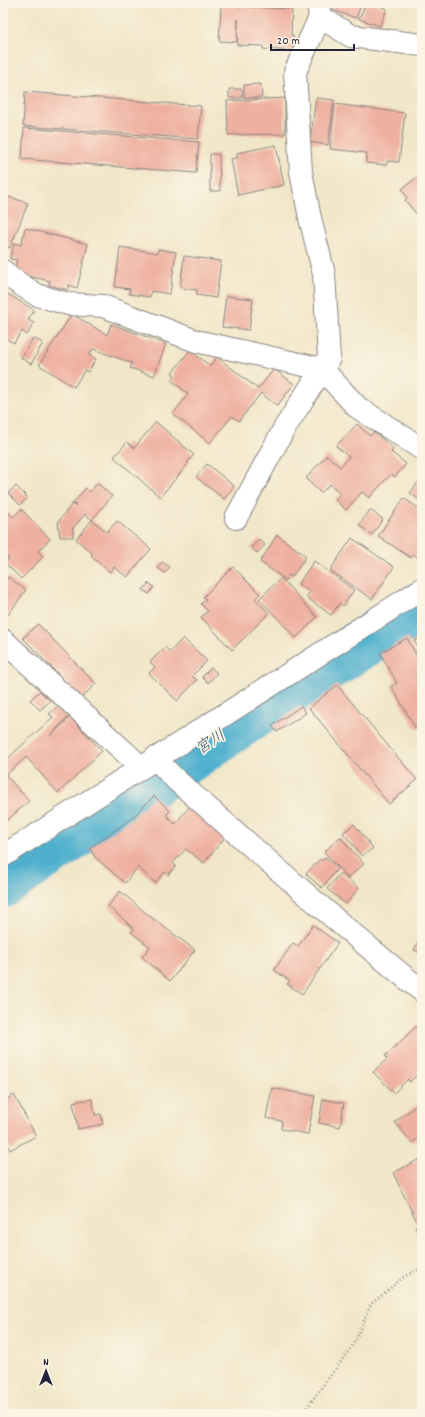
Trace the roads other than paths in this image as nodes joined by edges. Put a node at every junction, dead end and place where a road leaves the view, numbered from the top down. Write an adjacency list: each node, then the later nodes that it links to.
1 (319, 10): 2 (street); 4 (street)
2 (422, 45)
3 (3, 271): 4 (street)
4 (322, 369): 5 (street); 6 (street)
5 (422, 449)
6 (236, 518)
7 (422, 589): 9 (street)
8 (3, 640): 9 (street)
9 (158, 767): 10 (street); 11 (street)
10 (3, 856)
11 (422, 991)

